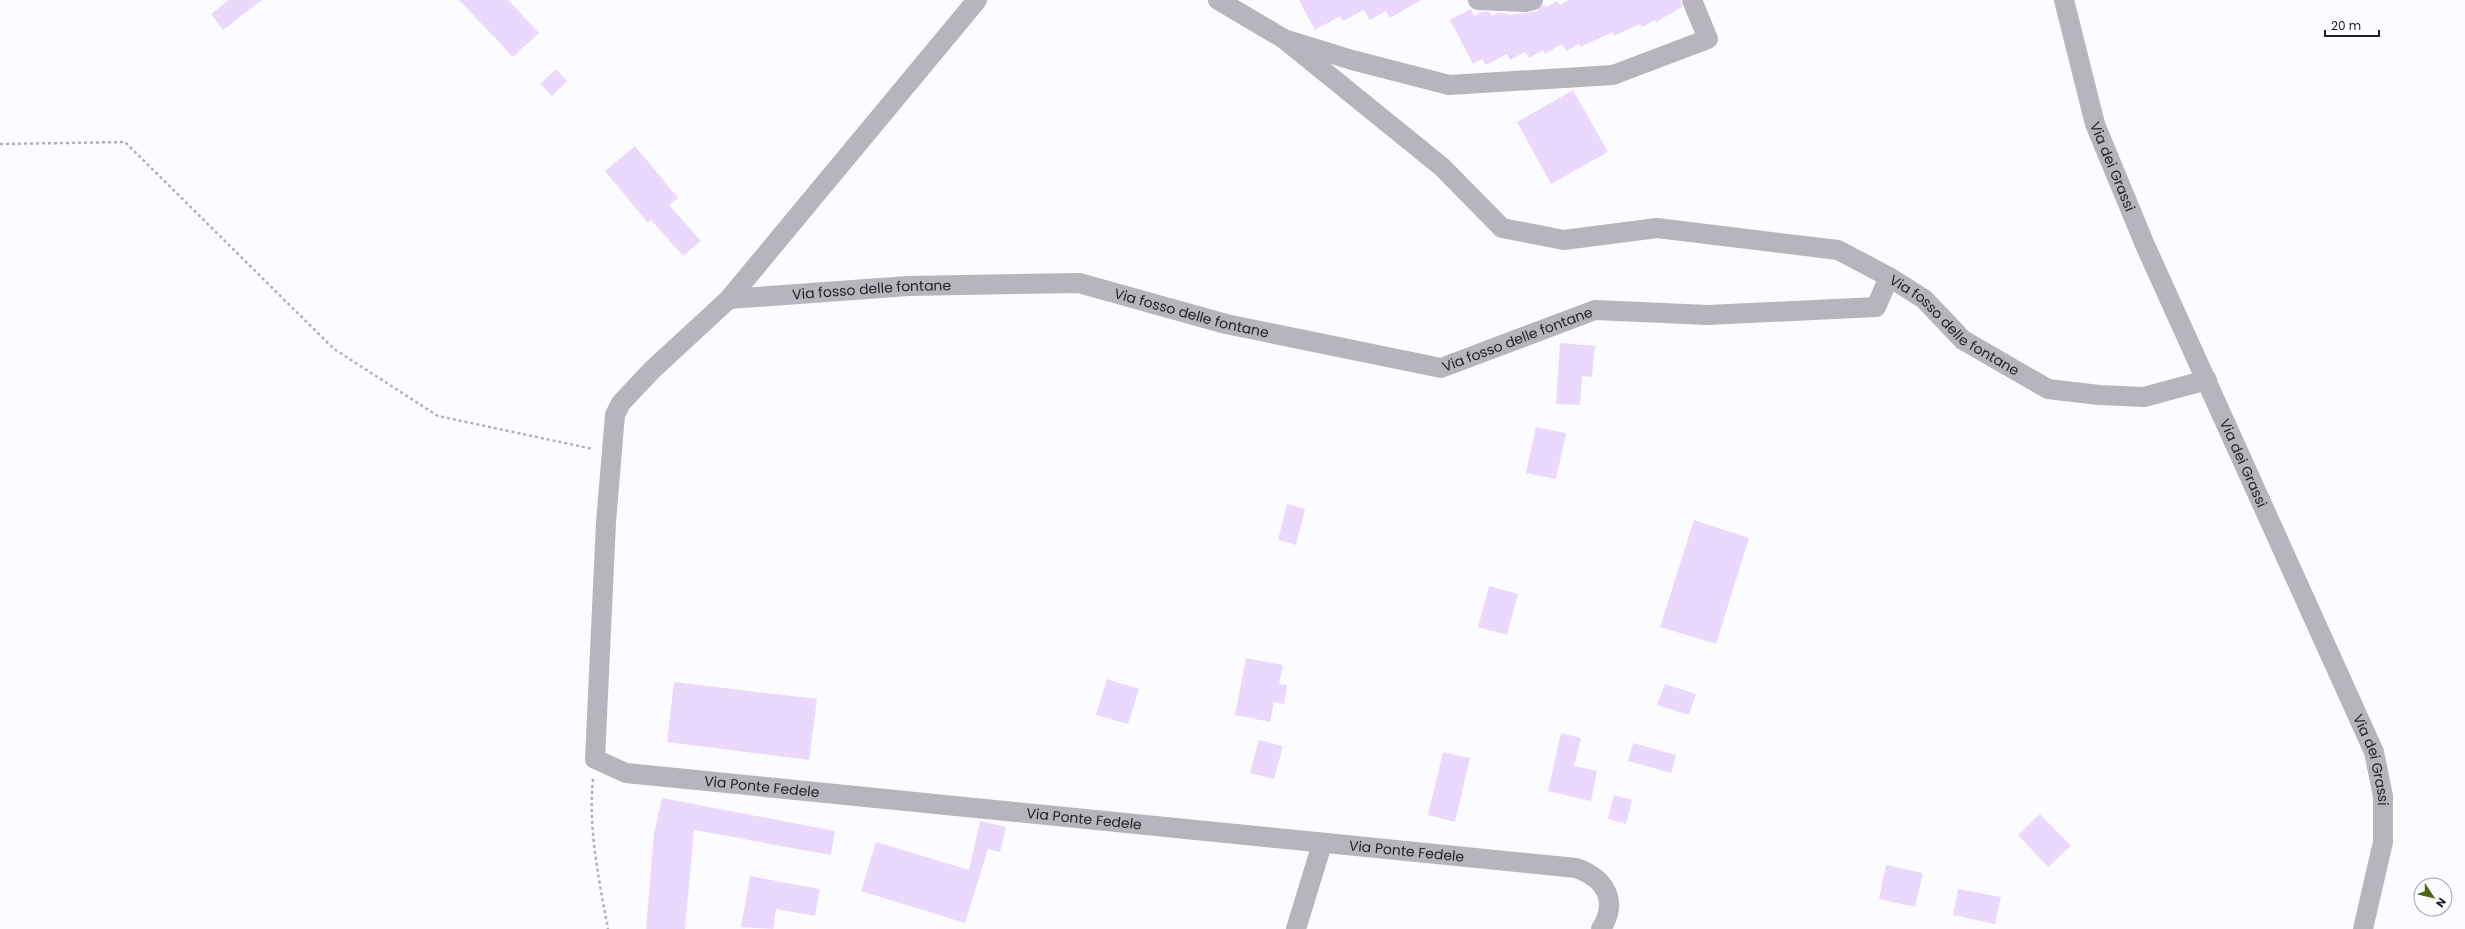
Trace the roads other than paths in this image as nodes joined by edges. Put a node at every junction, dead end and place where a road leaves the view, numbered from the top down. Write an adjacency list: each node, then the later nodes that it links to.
1 (977, 0): 9 (street)
2 (1218, 0): 7 (street)
3 (1478, 0): 4 (street)
4 (1533, 0)
5 (1692, 0): 7 (street)
6 (2064, 0): 10 (street, Via dei Grassi)
7 (1284, 38): 8 (street)
8 (1889, 277): 9 (street, Via fosso delle fontane); 10 (street, Via fosso delle fontane)
9 (729, 299): 11 (street, Via Ponte Fedele)
10 (2207, 380): 14 (street, Via dei Grassi)
11 (1322, 844): 12 (street); 13 (street, Via Ponte Fedele)
12 (1296, 929)
13 (1601, 929)
14 (2363, 929)

